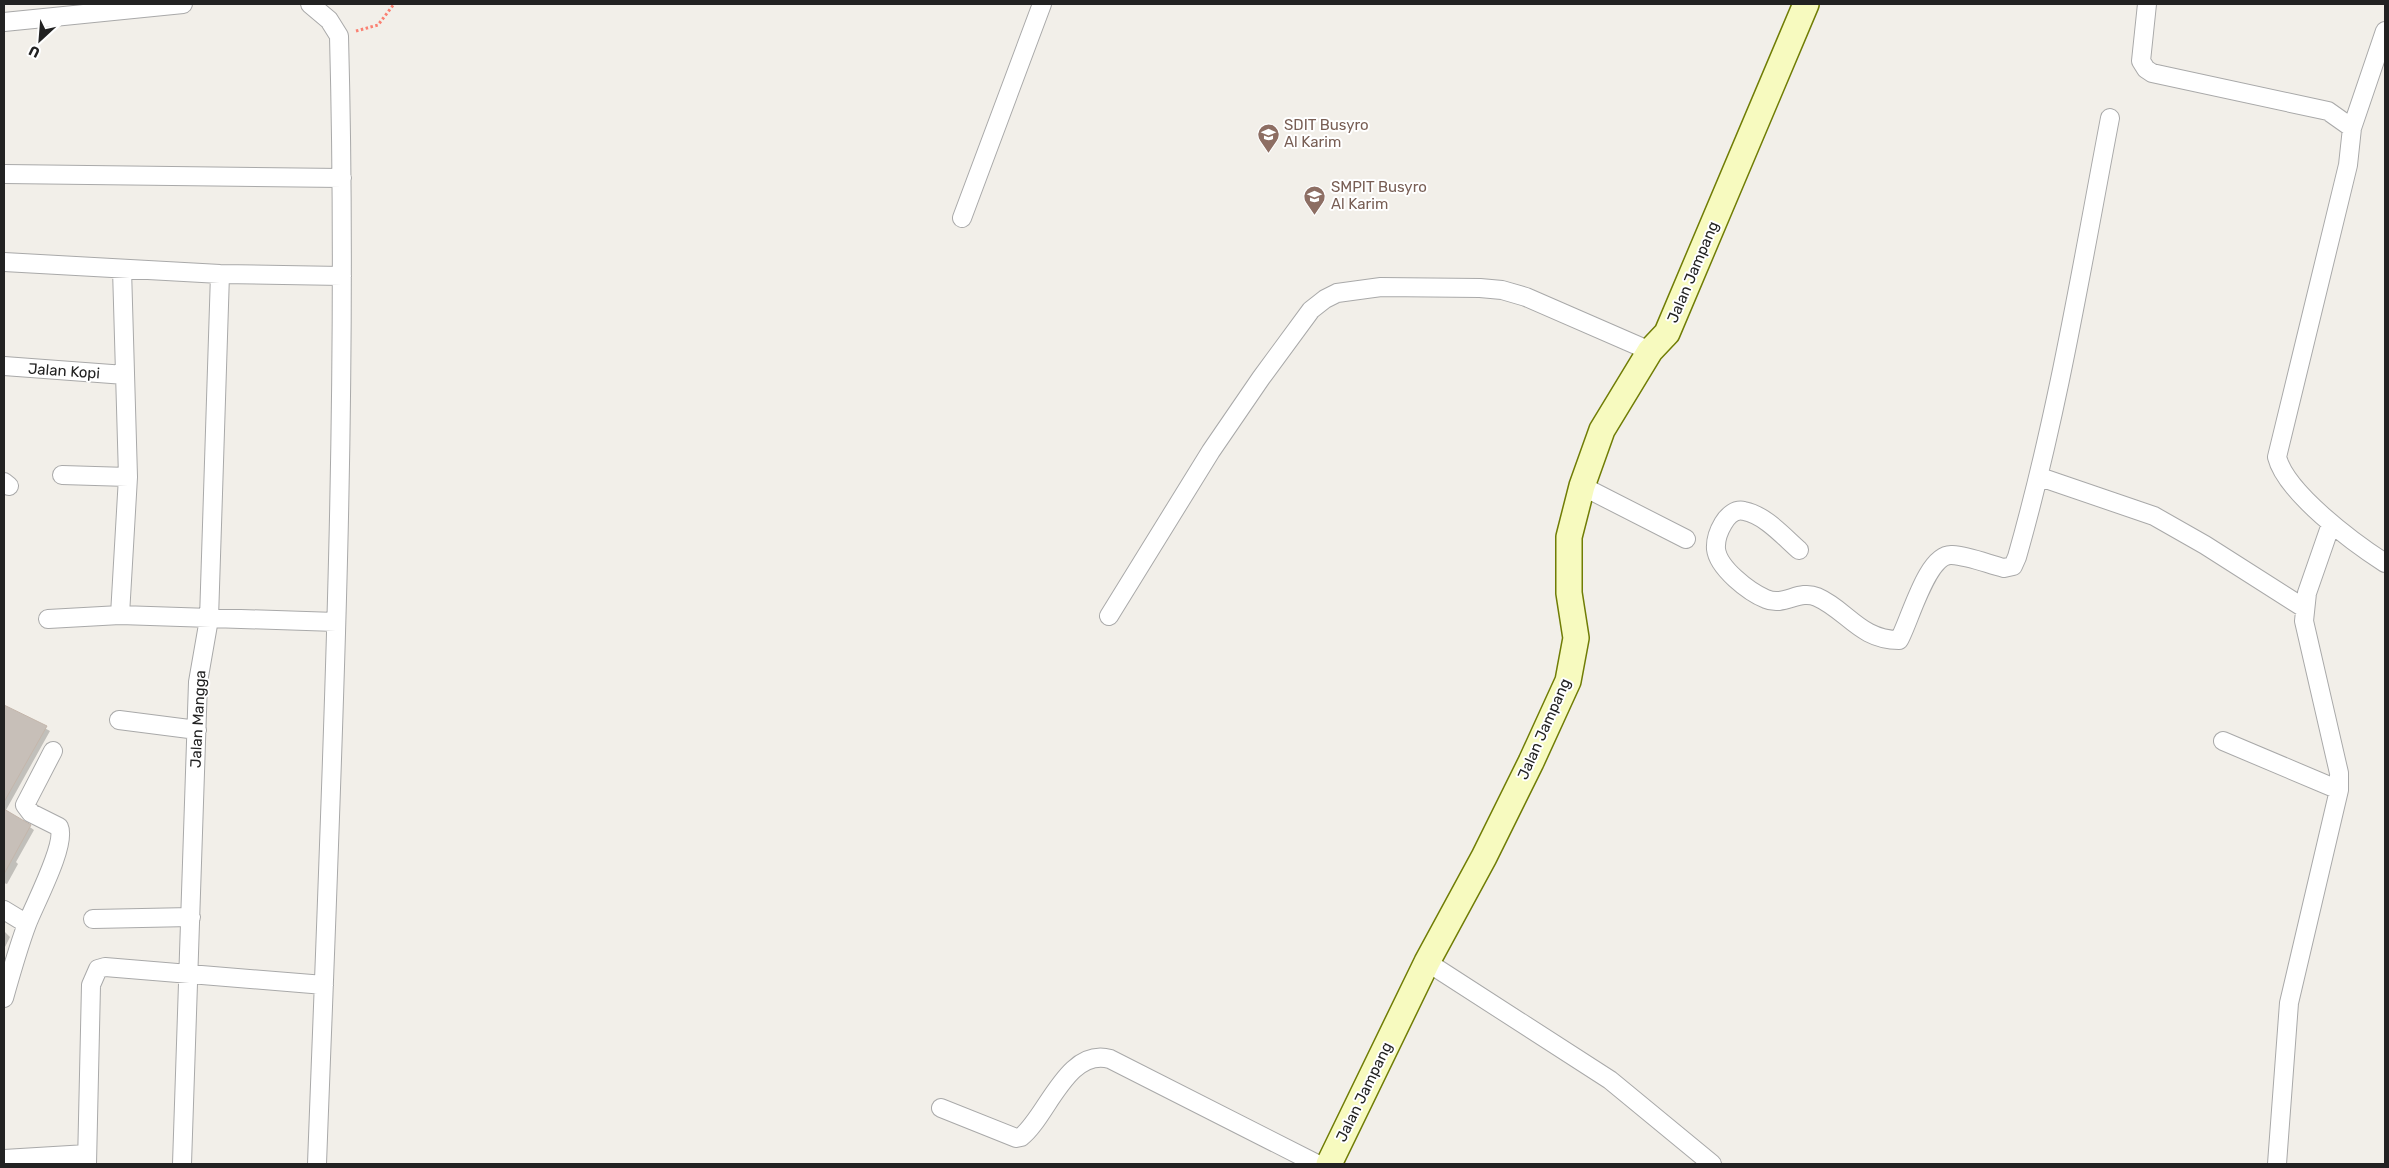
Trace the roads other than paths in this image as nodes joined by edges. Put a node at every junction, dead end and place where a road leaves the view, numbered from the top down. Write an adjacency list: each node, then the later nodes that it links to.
1 (183, 4): 6 (street)
2 (310, 4): 11 (street)
3 (1042, 4): 12 (street)
4 (1806, 4): 17 (street, Jalan Jampang)
5 (2147, 4): 9 (street)
6 (4, 22)
7 (2385, 31): 9 (street)
8 (2110, 118): 22 (street)
9 (2352, 128): 24 (street)
10 (4, 174): 11 (street)
11 (342, 178): 16 (street)
12 (962, 218)
13 (4, 262): 14 (street)
14 (122, 269): 15 (street); 19 (street)
15 (220, 274): 16 (street); 32 (street, Jalan Mangga)
16 (342, 276): 33 (street)
17 (1650, 351): 23 (street, Jalan Jampang); 30 (street)
18 (4, 366): 19 (street, Jalan Kopi)
19 (125, 375): 21 (street)
20 (62, 475): 21 (street)
21 (128, 477): 29 (street)
22 (2040, 477): 26 (street); 28 (street)
23 (1582, 486): 25 (street); 43 (street, Jalan Jampang)
24 (2331, 524): 27 (street); 28 (street)
25 (1686, 539)
26 (1799, 550)
27 (2385, 563)
28 (2304, 608): 38 (street)
29 (120, 615): 31 (street); 32 (street)
30 (1109, 616)
31 (48, 619)
32 (209, 619): 33 (street); 35 (street, Jalan Mangga)
33 (336, 622): 45 (street)
34 (119, 720): 35 (street)
35 (196, 730): 40 (street, Jalan Mangga)
36 (2223, 741): 38 (street)
37 (53, 752): 42 (street)
38 (2340, 790): 55 (street)
39 (4, 910): 42 (street)
40 (191, 917): 41 (street); 44 (street, Jalan Mangga)
41 (93, 919)
42 (27, 924): 46 (street)
43 (1427, 962): 53 (street, Jalan Jampang); 54 (street)
44 (189, 974): 45 (street); 49 (street); 50 (street, Jalan Mangga)
45 (324, 986): 51 (street)
46 (4, 998)
47 (941, 1108): 52 (street)
48 (4, 1159): 49 (street)
49 (87, 1159)
50 (182, 1164)
51 (317, 1164)
52 (1317, 1164)
53 (1329, 1164)
54 (1712, 1164)
55 (2277, 1164)

